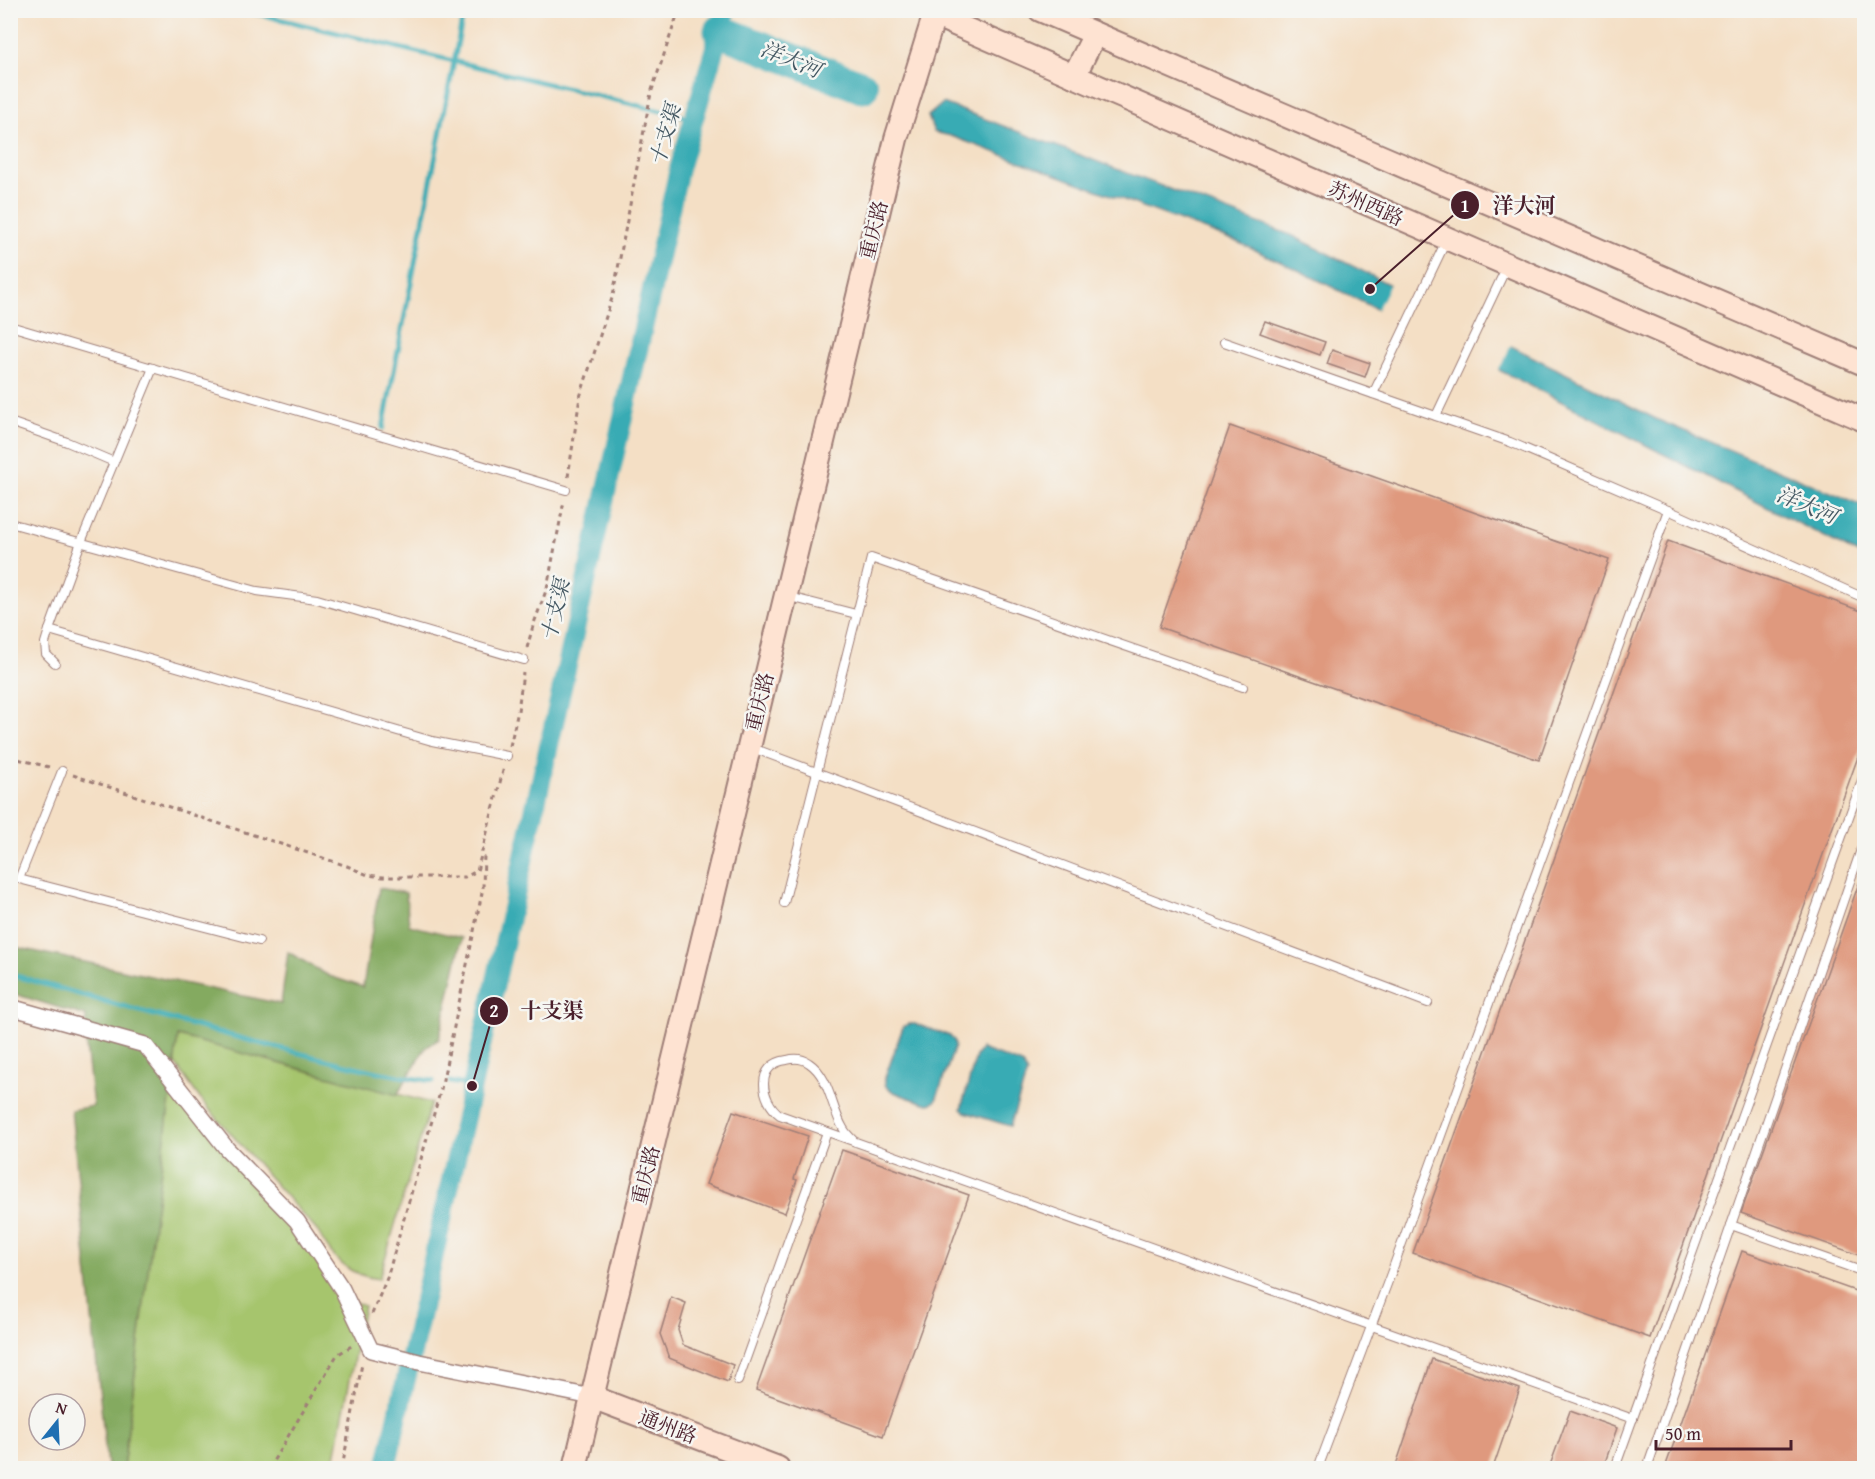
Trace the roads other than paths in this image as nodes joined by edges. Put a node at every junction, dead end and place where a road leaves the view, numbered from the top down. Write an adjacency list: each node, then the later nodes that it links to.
1 (1040, 10): 3 (main road)
2 (935, 13): 4 (main road, 苏州西路); 20 (main road, 重庆路)
3 (1095, 34): 4 (main road); 9 (main road)
4 (1074, 76): 5 (main road, 苏州西路)
5 (1445, 244): 6 (main road, 苏州西路); 11 (lane)
6 (1504, 272): 12 (lane); 13 (main road, 苏州西路)
7 (10, 327): 10 (lane)
8 (1224, 342): 11 (lane)
9 (1864, 364)
10 (153, 368): 15 (lane); 16 (lane)
11 (1373, 394): 12 (lane)
12 (1436, 416): 17 (lane)
13 (1864, 420)
14 (10, 423): 15 (lane)
15 (114, 462): 19 (lane)
16 (566, 489)
17 (1668, 510): 21 (lane); 41 (lane)
18 (10, 523): 19 (lane)
19 (81, 542): 23 (lane); 24 (lane)
20 (785, 596): 22 (lane); 27 (main road, 重庆路)
21 (1864, 598)
22 (856, 615): 26 (lane); 30 (lane)
23 (49, 630): 25 (lane); 28 (lane)
24 (524, 660)
25 (55, 663)
26 (1243, 687)
27 (749, 747): 30 (lane); 43 (main road, 重庆路)
28 (507, 756)
29 (62, 771): 34 (lane)
30 (817, 772): 33 (lane); 35 (lane)
31 (1864, 775): 44 (lane)
32 (1864, 841): 39 (lane)
33 (784, 903)
34 (259, 941)
35 (1428, 1003)
36 (10, 1007): 43 (street)
37 (827, 1132): 38 (lane); 38 (lane); 42 (lane)
38 (855, 1142): 41 (lane)
39 (1731, 1225): 40 (lane); 49 (lane)
40 (1864, 1272)
41 (1371, 1326): 44 (lane); 47 (lane)
42 (738, 1380)
43 (592, 1397): 45 (main road, 重庆路); 46 (main road, 通州路)
44 (1633, 1419): 48 (lane)
45 (575, 1468)
46 (778, 1468)
47 (1318, 1468)
48 (1615, 1468)
49 (1647, 1468)

